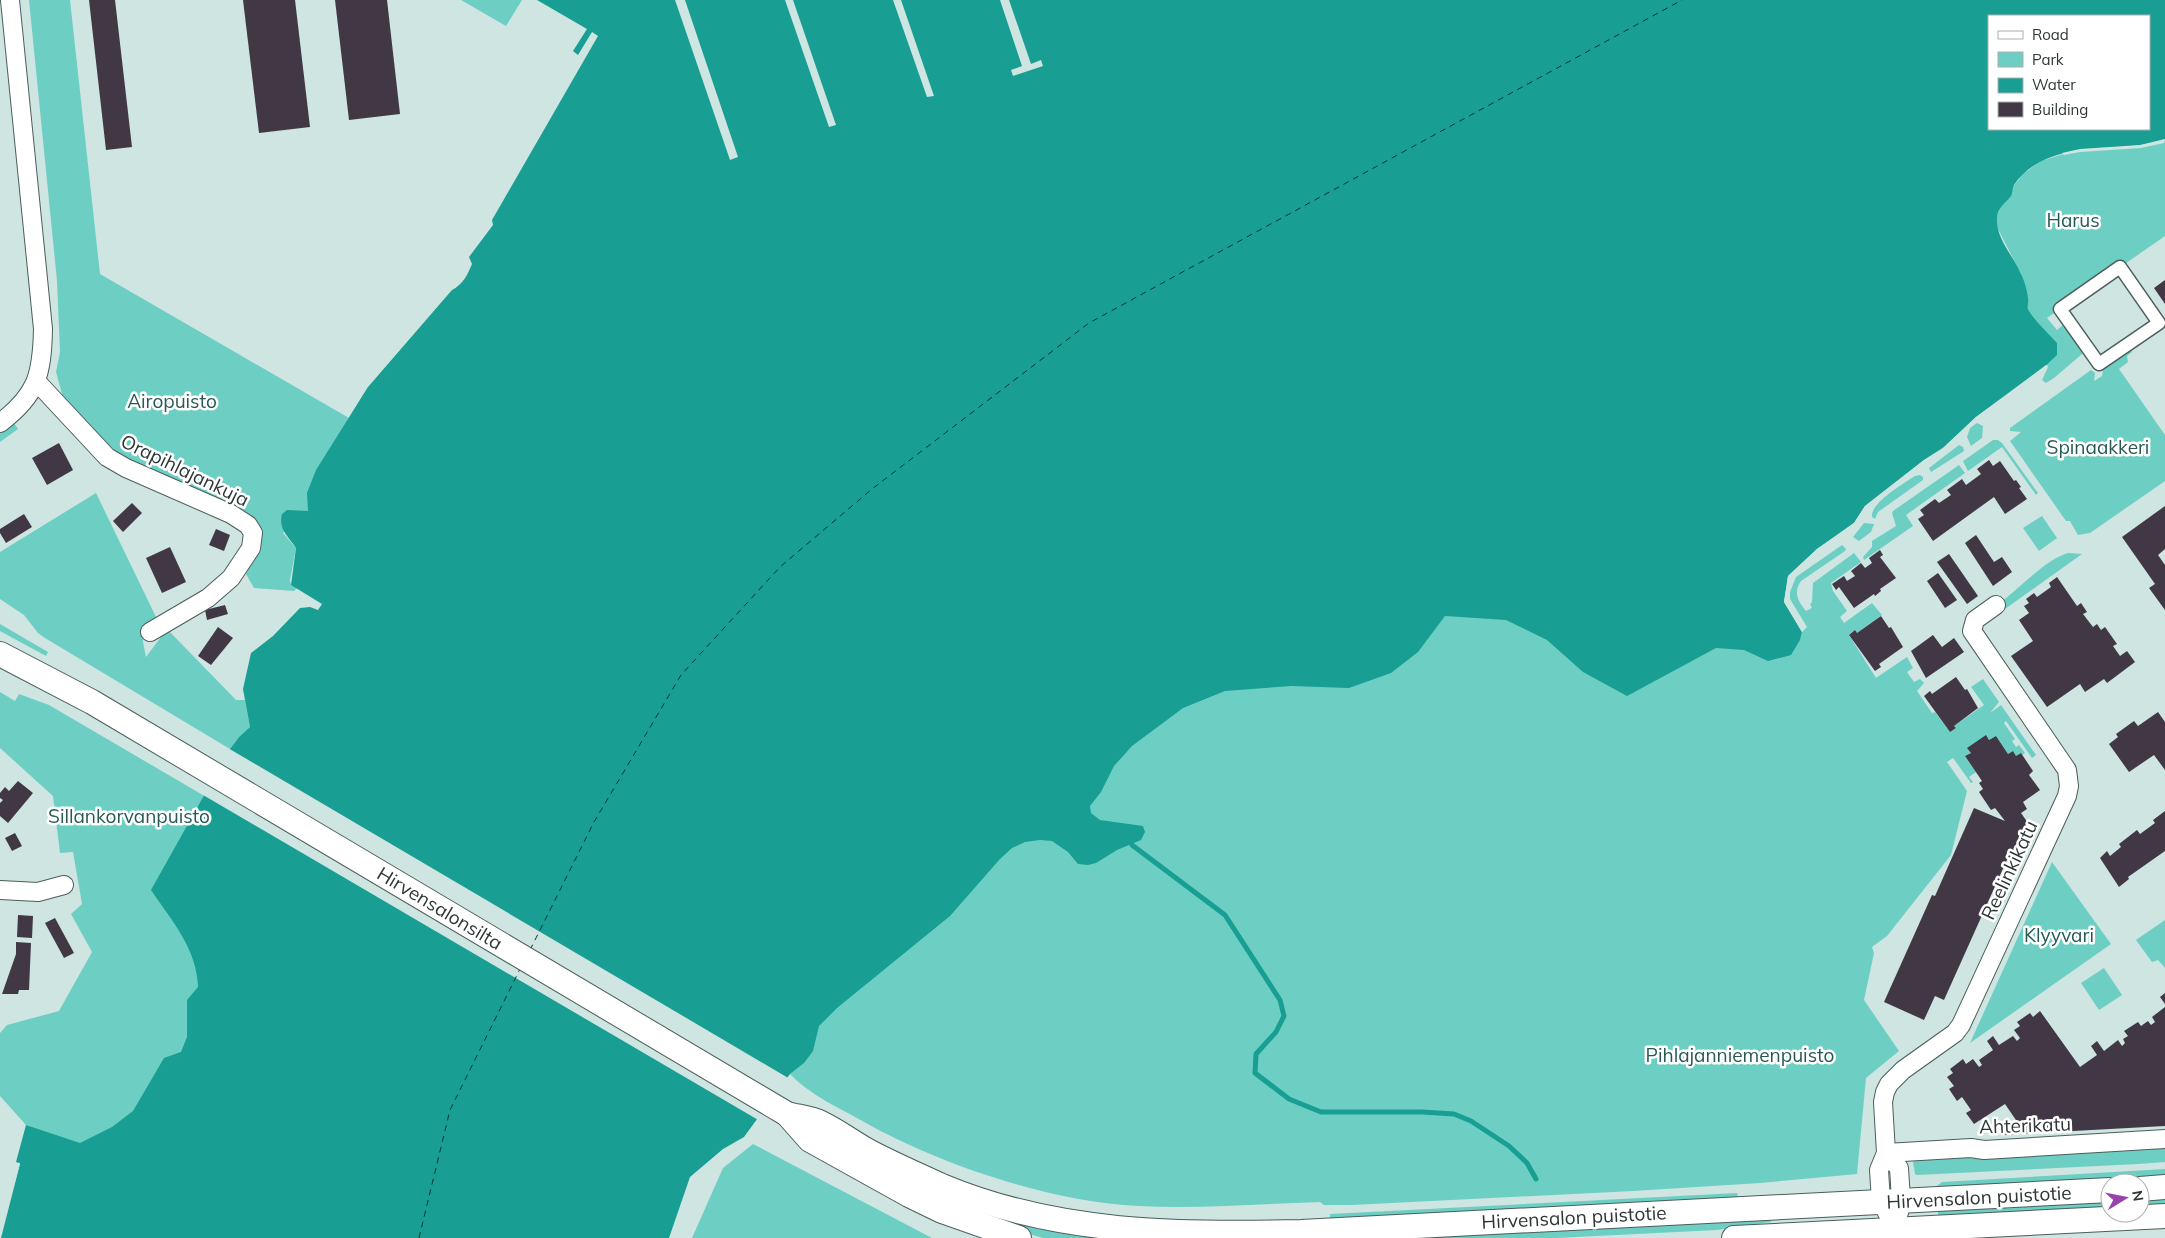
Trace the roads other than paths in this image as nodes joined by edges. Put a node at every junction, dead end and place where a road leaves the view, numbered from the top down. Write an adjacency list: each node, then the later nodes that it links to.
1 (10, 0): 3 (street)
2 (2120, 267): 2 (street)
3 (37, 382): 4 (street); 6 (street, Orapihlajankuja)
4 (0, 424)
5 (1996, 605): 12 (street, Reelinkikatu)
6 (150, 632)
7 (0, 654): 10 (main road, Hirvensalonsilta)
8 (64, 886): 9 (street)
9 (0, 890)
10 (788, 1114): 16 (main road, Hirvensalon puistotie); 19 (main road)
11 (2165, 1140): 12 (street, Ahterikatu)
12 (1886, 1153): 16 (street)
13 (2165, 1187): 14 (main road)
14 (2150, 1188)
15 (2100, 1191): 16 (main road, Hirvensalon puistotie)
16 (1891, 1201): 18 (street)
17 (2165, 1216): 18 (main road, Hirvensalon puistotie)
18 (1896, 1230): 20 (main road, Hirvensalon puistotie)
19 (1019, 1238)
20 (1734, 1238)

